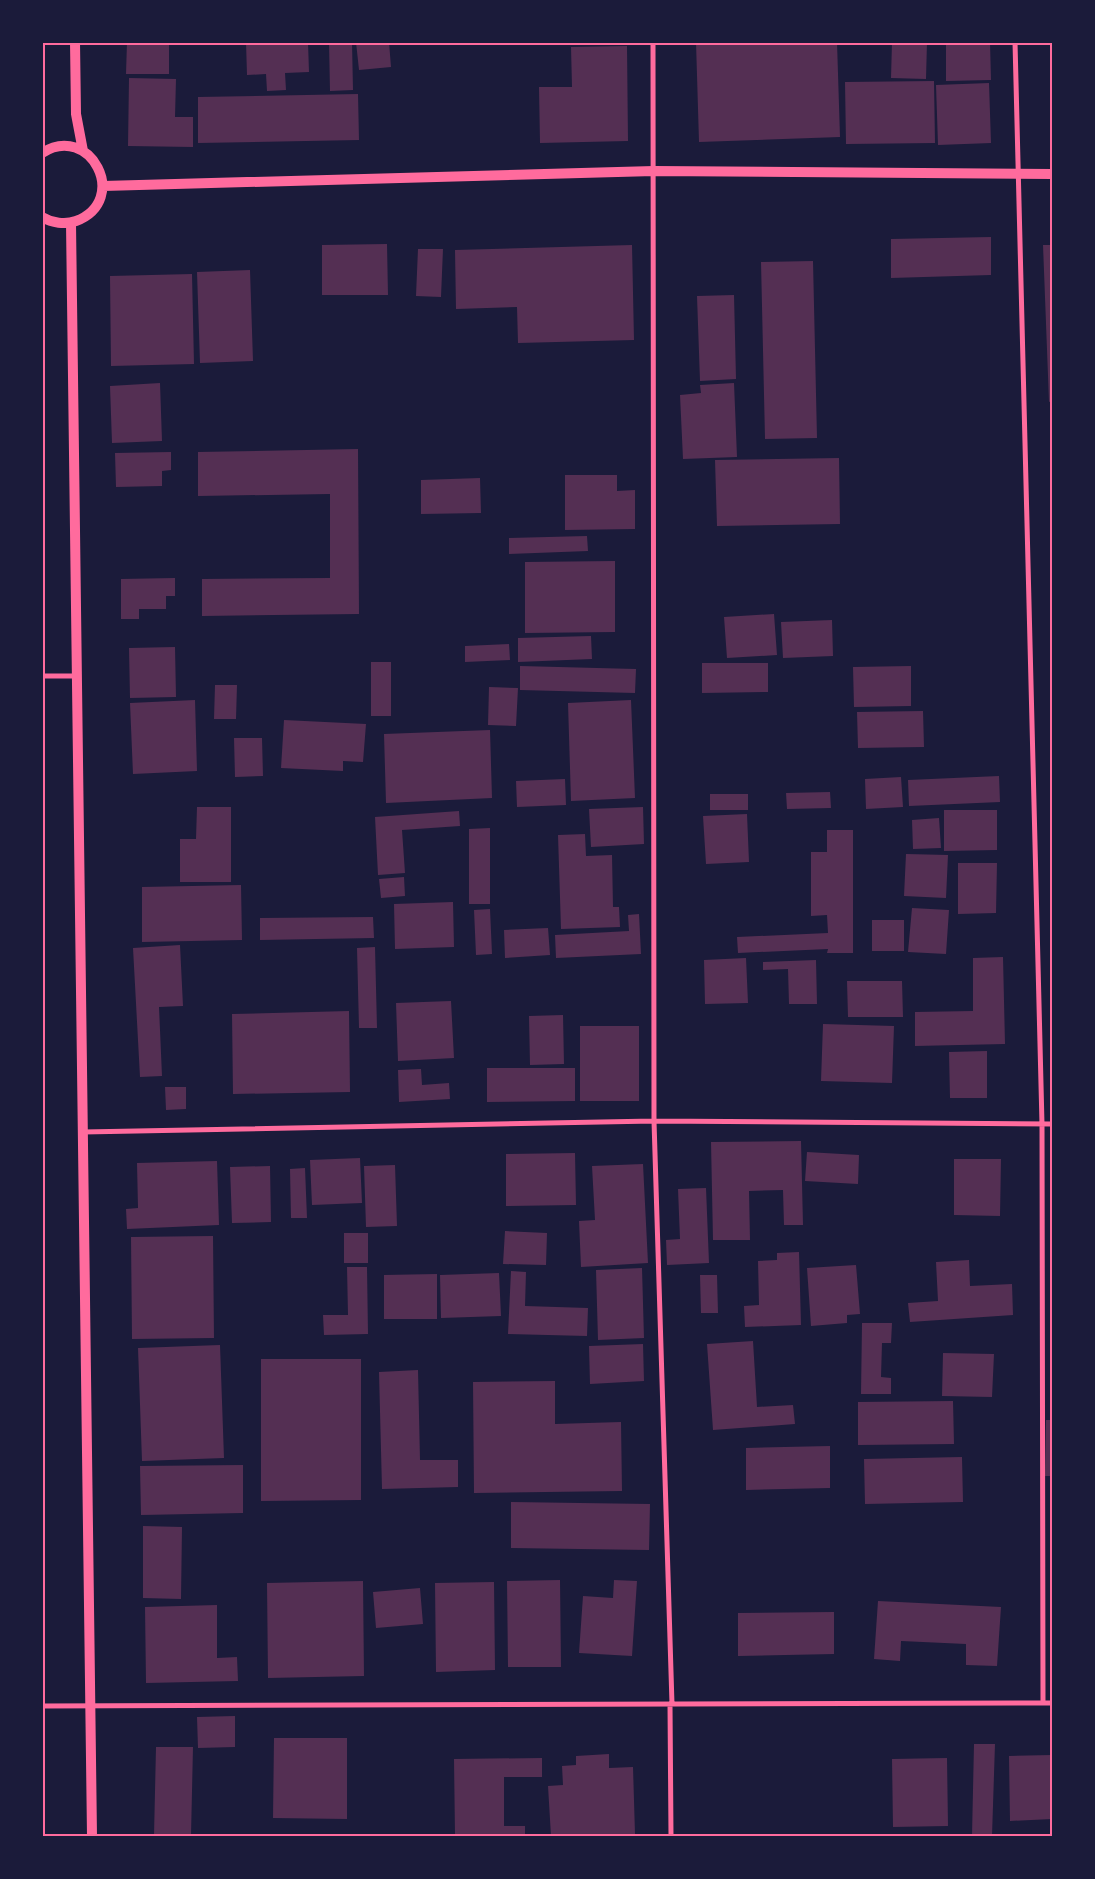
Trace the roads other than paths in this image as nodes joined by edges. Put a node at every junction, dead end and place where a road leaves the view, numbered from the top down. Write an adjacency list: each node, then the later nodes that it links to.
1 (75, 42): 4 (main road)
2 (653, 42): 6 (street)
3 (1015, 42): 7 (street)
4 (83, 151): 5 (main road); 9 (main road)
5 (42, 154)
6 (654, 171): 7 (main road); 9 (main road); 14 (street)
7 (1017, 174): 8 (main road); 15 (street)
8 (1052, 174)
9 (103, 186): 11 (main road)
10 (42, 216): 11 (main road)
11 (71, 223): 13 (main road)
12 (42, 676): 13 (street)
13 (77, 676): 17 (main road)
14 (654, 1121): 15 (street); 17 (street); 20 (street)
15 (1042, 1124): 16 (street); 18 (street)
16 (1052, 1124)
17 (83, 1132): 22 (main road)
18 (1043, 1703): 19 (street); 20 (street)
19 (1052, 1703)
20 (671, 1704): 22 (street); 24 (street)
21 (42, 1706): 22 (street)
22 (90, 1706): 23 (main road)
23 (92, 1836)
24 (671, 1836)

